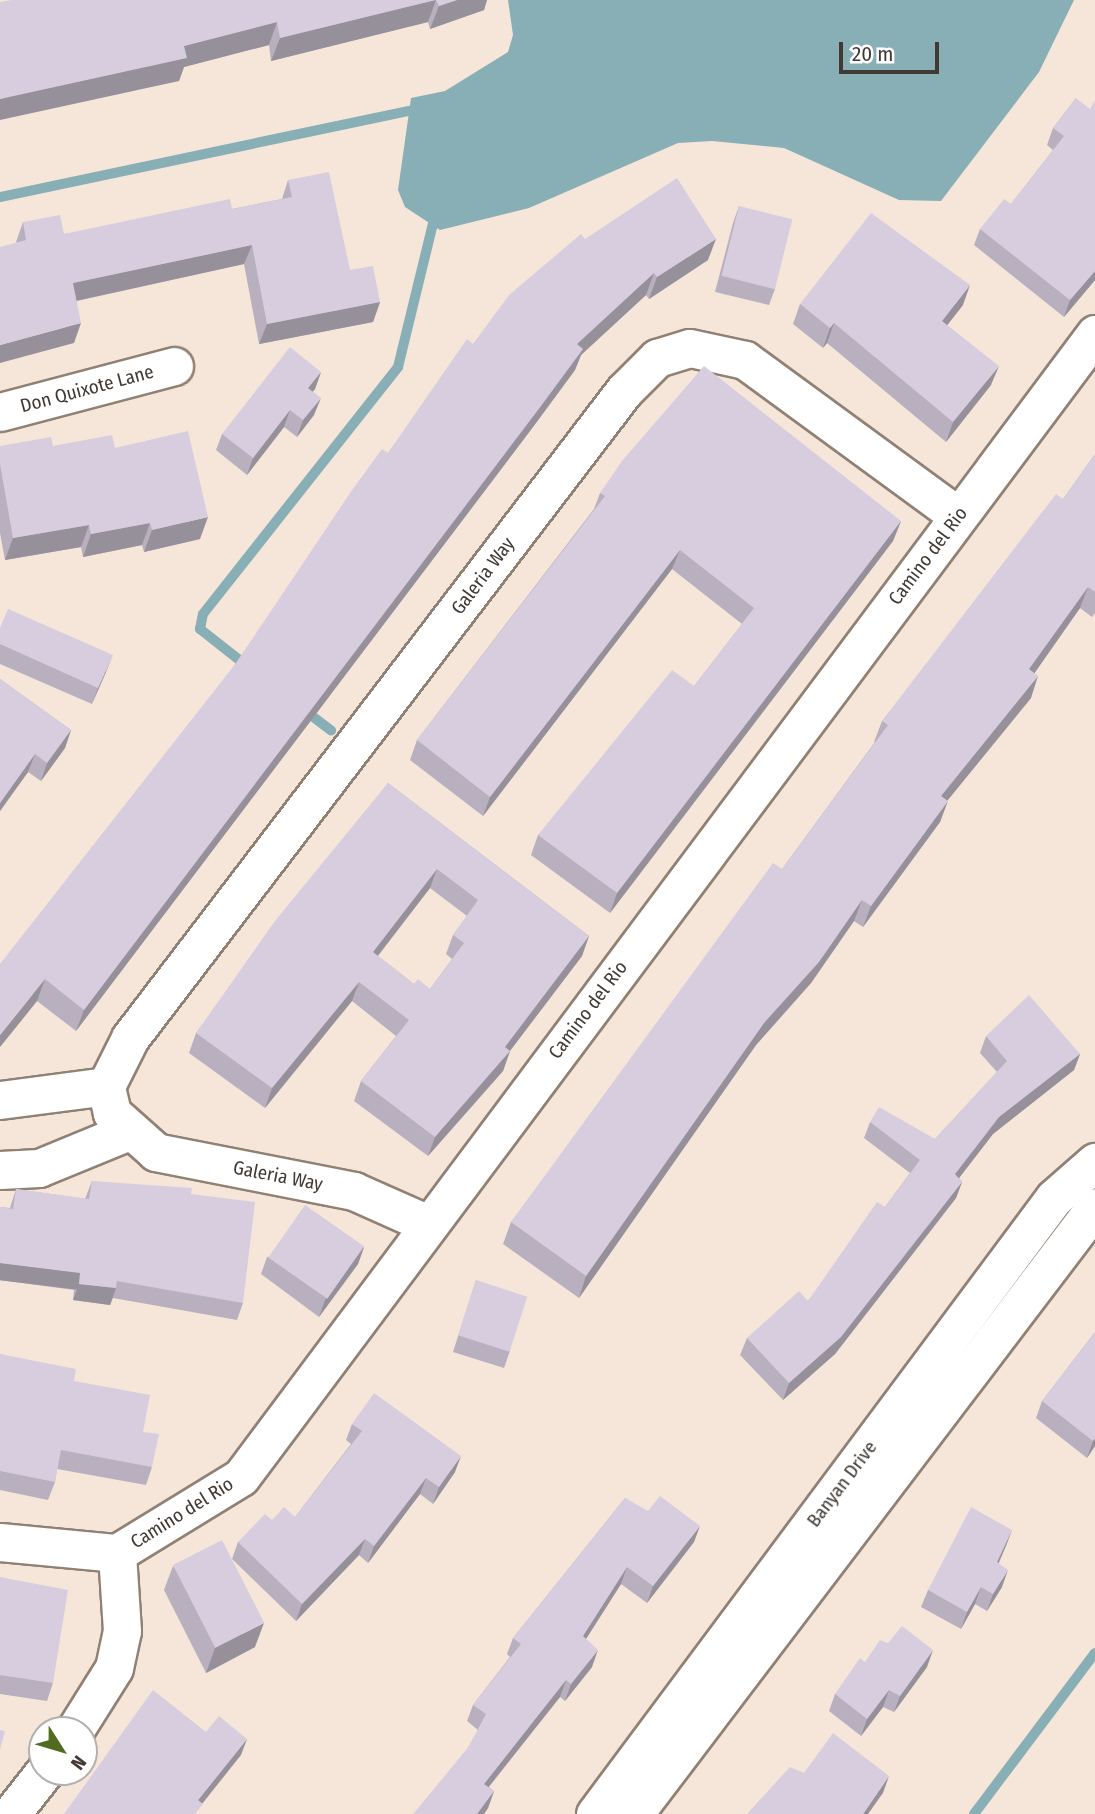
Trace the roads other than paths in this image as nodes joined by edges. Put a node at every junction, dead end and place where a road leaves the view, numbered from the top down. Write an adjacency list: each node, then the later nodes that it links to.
1 (1095, 334): 4 (street, Camino del Rio)
2 (174, 366): 3 (street, Don Quixote Lane)
3 (0, 412)
4 (958, 516): 5 (street, Galeria Way); 11 (street, Camino del Rio)
5 (106, 1086): 6 (street); 7 (street, Galeria Way)
6 (0, 1100)
7 (129, 1131): 8 (street); 11 (street, Galeria Way)
8 (0, 1170)
9 (1089, 1177): 14 (street, Banyan Drive)
10 (1095, 1208): 14 (street, Banyan Drive)
11 (428, 1224): 13 (street, Camino del Rio)
12 (0, 1542): 13 (street, Camino del Rio)
13 (117, 1553): 15 (street)
14 (809, 1556): 18 (street, Banyan Drive); 19 (street, Banyan Drive)
15 (84, 1716)
16 (33, 1786): 17 (street)
17 (11, 1814)
18 (595, 1814)
19 (634, 1814)

